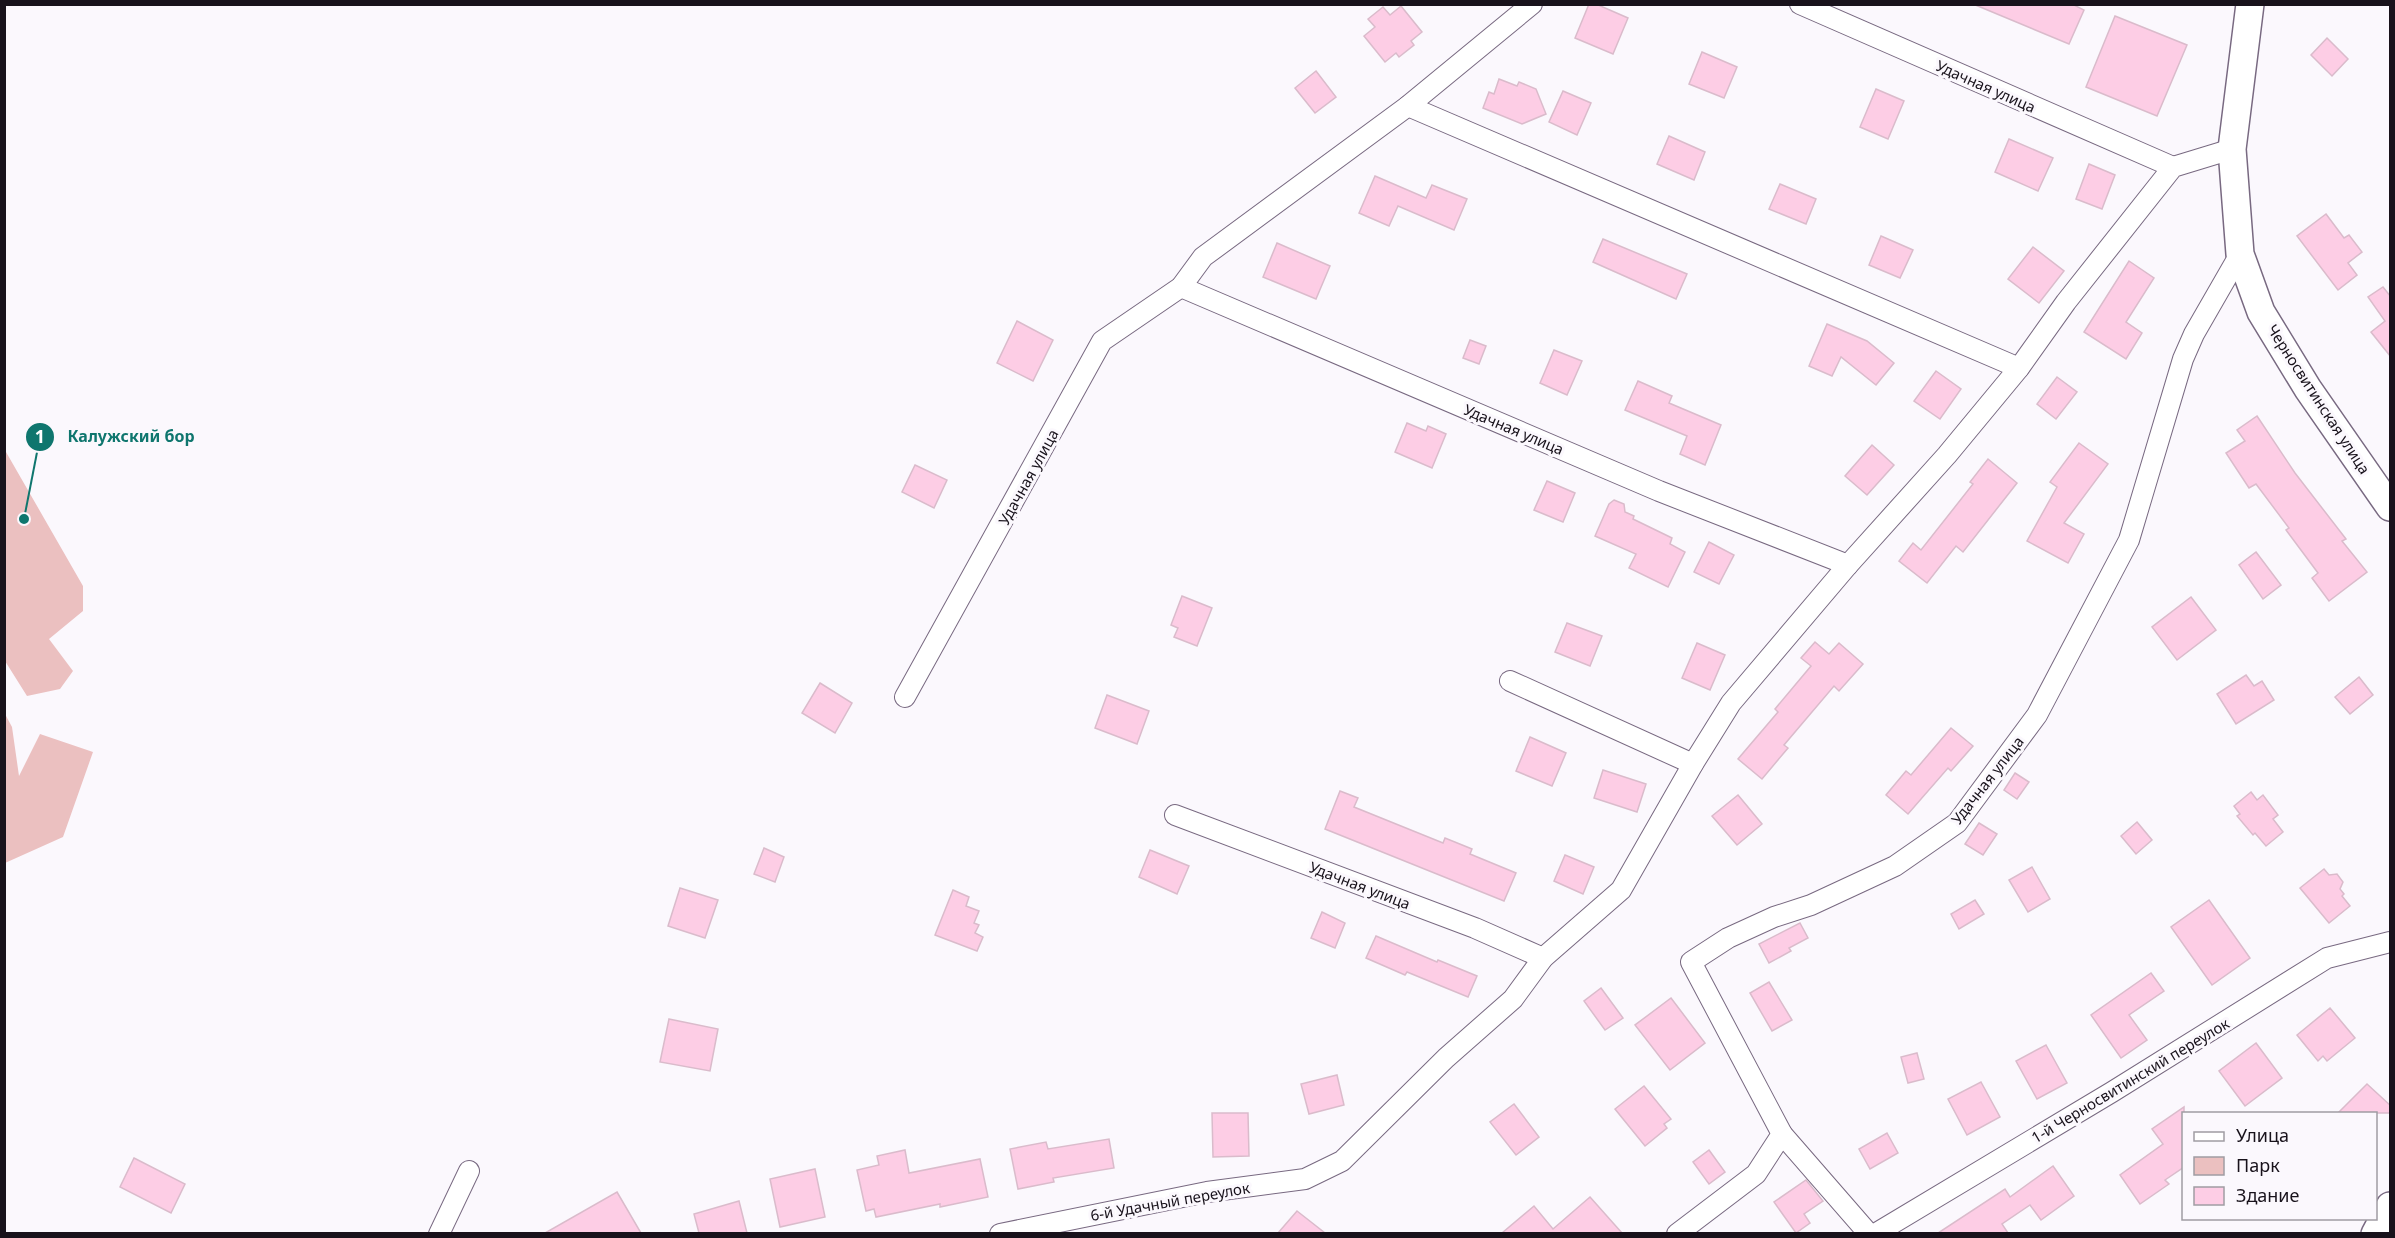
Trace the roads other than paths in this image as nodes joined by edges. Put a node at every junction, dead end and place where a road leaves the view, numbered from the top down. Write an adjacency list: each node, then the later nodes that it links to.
1 (1532, 4): 4 (street, Удачная улица)
2 (1800, 4): 6 (street, Удачная улица)
3 (2250, 4): 5 (street, Черносвитинская улица)
4 (1407, 106): 8 (street, Удачная улица); 9 (street)
5 (2232, 149): 6 (street); 7 (street, Черносвитинская улица)
6 (2173, 167): 9 (street)
7 (2240, 254): 10 (street, Черносвитинская улица); 18 (street, Удачная улица)
8 (1182, 287): 11 (street, Удачная улица); 13 (street, Удачная улица)
9 (2019, 368): 11 (street)
10 (2391, 507)
11 (1848, 565): 14 (street)
12 (1510, 681): 14 (street)
13 (905, 697)
14 (1693, 764): 17 (street)
15 (1175, 815): 17 (street, Удачная улица)
16 (2391, 942): 25 (street, 1-й Черносвитинский переулок)
17 (1543, 958): 22 (street, 6-й Удачный переулок)
18 (1782, 1134): 23 (street); 24 (street)
19 (469, 1171): 21 (street)
20 (2391, 1206): 26 (street)
21 (439, 1233)
22 (1000, 1233)
23 (1677, 1233)
24 (1869, 1233)
25 (1875, 1233)
26 (2375, 1233)

